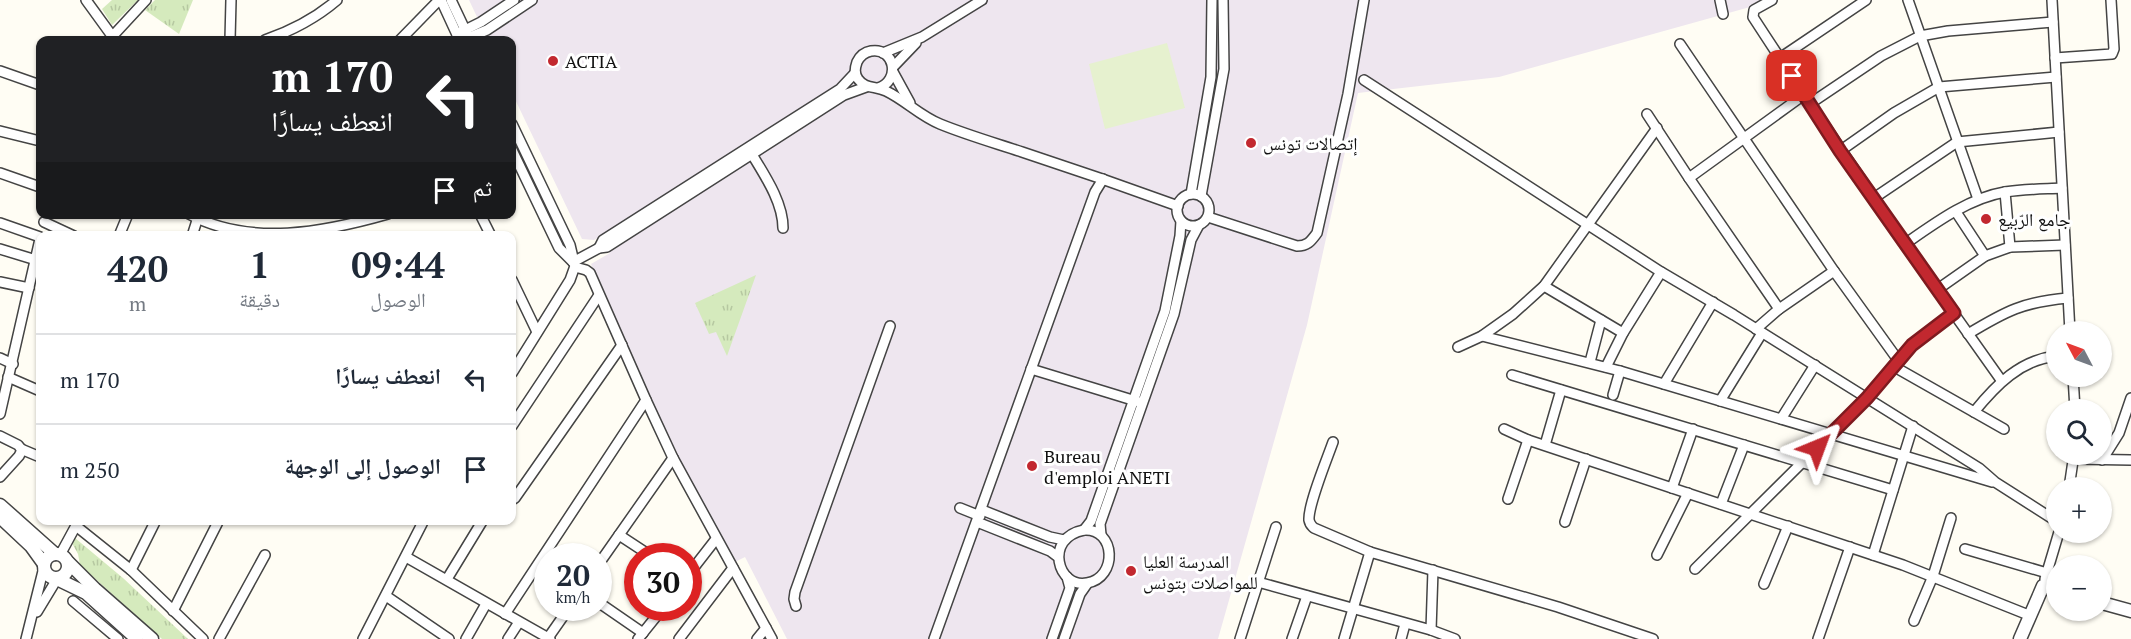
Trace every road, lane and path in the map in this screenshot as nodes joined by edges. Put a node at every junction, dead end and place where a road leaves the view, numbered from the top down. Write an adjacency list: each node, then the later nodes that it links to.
1 (86, 0): 21 (street)
2 (146, 0): 22 (street)
3 (231, 0): 23 (street)
4 (337, 0): 24 (street)
5 (440, 0): 25 (street); 26 (street)
6 (451, 0): 27 (street)
7 (514, 0): 28 (street)
8 (532, 0): 29 (street)
9 (982, 0): 31 (street)
10 (1212, 0): 65 (street)
11 (1223, 0): 66 (street)
12 (1364, 0): 71 (street)
13 (1720, 0): 19 (street)
14 (1772, 0): 34 (street)
15 (1866, 0): 34 (street)
16 (1908, 0): 30 (street)
17 (2052, 0): 20 (street)
18 (2110, 0): 35 (street)
19 (1723, 14)
20 (2053, 22): 30 (street); 35 (street)
21 (109, 36)
22 (115, 36)
23 (230, 36)
24 (274, 36)
25 (404, 36)
26 (463, 36)
27 (463, 36)
28 (467, 36)
29 (470, 36)
30 (1920, 36): 43 (street); 46 (street)
31 (922, 37): 33 (street); 36 (street)
32 (1680, 44): 53 (street)
33 (884, 53): 36 (street); 38 (street)
34 (1779, 58): 45 (street)
35 (2055, 58): 39 (street)
36 (893, 70): 44 (street); 47 (street)
37 (0, 71): 41 (street)
38 (855, 73): 42 (street); 57 (street)
39 (2056, 77): 43 (street); 52 (street)
40 (1364, 80): 77 (street)
41 (36, 84)
42 (866, 87): 44 (street); 57 (street)
43 (1939, 87): 55 (street); 56 (street)
44 (878, 88): 47 (street)
45 (1805, 94): 46 (street); 53 (street)
46 (1811, 103): 56 (street)
47 (913, 107): 61 (street)
48 (1647, 114): 49 (street)
49 (1657, 128): 60 (street); 77 (street)
50 (0, 131): 54 (street)
51 (516, 132): 90 (street)
52 (2059, 132): 55 (street); 63 (street)
53 (1743, 138): 60 (street); 91 (street)
54 (36, 140)
55 (1957, 142): 67 (street); 68 (street)
56 (1840, 151): 67 (street)
57 (750, 152): 79 (street); 90 (street)
58 (516, 158): 90 (street)
59 (0, 173): 62 (street)
60 (1689, 178): 103 (street)
61 (1103, 179): 69 (street); 123 (street)
62 (36, 186)
63 (2062, 188): 64 (street); 85 (street)
64 (2005, 192): 68 (street); 86 (street)
65 (1191, 194): 66 (street); 69 (street)
66 (1201, 196): 71 (street)
67 (1874, 198): 84 (street)
68 (1978, 199): 70 (street)
69 (1178, 206): 75 (street)
70 (1956, 212): 84 (street); 88 (street)
71 (1208, 217): 78 (street)
72 (47, 219): 80 (street)
73 (204, 219): 81 (street)
74 (371, 219): 82 (street)
75 (1181, 221): 78 (street); 136 (street)
76 (0, 223): 83 (street)
77 (1588, 224): 92 (street); 94 (street)
78 (1199, 225): 136 (street)
79 (783, 228)
80 (66, 231)
81 (246, 231)
82 (330, 231)
83 (36, 235)
84 (1905, 244): 97 (street)
85 (2065, 245): 86 (street); 99 (street)
86 (2010, 247): 88 (street)
87 (0, 249): 89 (street)
88 (1985, 256): 97 (street)
89 (36, 260): 95 (street)
90 (574, 265): 98 (street); 109 (street)
91 (1834, 271): 103 (street); 118 (street)
92 (1661, 272): 101 (street); 110 (street)
93 (0, 282): 95 (street)
94 (1544, 286): 105 (street); 112 (street)
95 (29, 288): 119 (street)
96 (516, 289): 100 (street)
97 (1938, 289): 104 (street)
98 (600, 295): 113 (street); 140 (street)
99 (2068, 298): 106 (street); 111 (street)
100 (522, 302): 102 (street); 109 (street)
101 (1713, 302): 108 (street); 128 (street)
102 (516, 305)
103 (1779, 309): 108 (street)
104 (1954, 313): 111 (street); 118 (street)
105 (1600, 320): 110 (street); 117 (street)
106 (2069, 321)
107 (890, 326): 219 (street)
108 (1759, 331): 120 (street); 135 (street)
109 (537, 332): 121 (street)
110 (1623, 333): 122 (street)
111 (1968, 334): 127 (street)
112 (1482, 336): 114 (street); 117 (street)
113 (622, 345): 134 (street); 165 (street)
114 (1458, 348)
115 (0, 358): 119 (street)
116 (2046, 358): 127 (street)
117 (1590, 362): 122 (street)
118 (1895, 363): 132 (street); 137 (street)
119 (13, 364): 126 (street)
120 (1815, 365): 132 (street); 139 (street)
121 (516, 366)
122 (1606, 367): 124 (street)
123 (1031, 369): 136 (street); 172 (street)
124 (1620, 371): 128 (street); 131 (street)
125 (1512, 375): 130 (street)
126 (8, 377): 129 (street); 138 (street)
127 (2001, 380): 137 (street)
128 (1664, 384): 135 (street)
129 (36, 389)
130 (1561, 390): 143 (street); 149 (street)
131 (1613, 395)
132 (1867, 398): 141 (street); 145 (street)
133 (2131, 398): 151 (street)
134 (646, 400): 155 (street); 225 (street)
135 (1720, 401): 139 (street)
136 (1139, 403): 184 (street); 186 (street)
137 (1974, 412): 144 (street)
138 (0, 414)
139 (1781, 419): 145 (street)
140 (516, 420)
141 (1913, 426): 154 (street); 161 (street)
142 (1504, 429): 147 (street)
143 (1694, 429): 150 (street); 162 (street)
144 (2004, 429)
145 (1831, 434): 154 (street); 159 (street)
146 (0, 436): 152 (street)
147 (1528, 440): 149 (street); 166 (street)
148 (1333, 442): 194 (street)
149 (1545, 445): 156 (street)
150 (1744, 445): 159 (street); 168 (street)
151 (2112, 445)
152 (21, 449): 153 (street); 160 (street)
153 (36, 455)
154 (1905, 456): 161 (street); 163 (street)
155 (673, 458): 185 (street); 187 (street)
156 (1586, 459): 162 (street); 175 (street)
157 (2112, 460): 158 (street)
158 (2131, 460)
159 (1803, 462): 163 (street); 170 (street)
160 (0, 477)
161 (1995, 482): 171 (street)
162 (1672, 488): 164 (street)
163 (1893, 490): 197 (street)
164 (1688, 493): 168 (street); 196 (street)
165 (516, 497)
166 (1508, 499)
167 (0, 504): 198 (street)
168 (1721, 504): 170 (street)
169 (960, 508): 172 (street)
170 (1750, 514): 182 (street); 204 (street)
171 (2046, 515)
172 (980, 516): 188 (street); 201 (street); 251 (street)
173 (0, 517): 202 (street)
174 (1951, 518): 207 (street)
175 (1565, 522)
176 (76, 525): 198 (street)
177 (79, 525): 205 (street)
178 (154, 525): 205 (street)
179 (216, 525): 222 (street)
180 (422, 525): 199 (street)
181 (480, 525): 210 (street)
182 (1788, 526): 192 (street); 214 (street)
183 (1276, 527): 212 (street)
184 (1084, 530): 186 (street); 188 (street)
185 (619, 535): 189 (street); 191 (street)
186 (1101, 535): 213 (street)
187 (716, 539): 200 (street); 203 (street)
188 (1064, 540): 201 (street)
189 (631, 543)
190 (2056, 543): 211 (street)
191 (612, 545)
192 (1850, 547): 197 (street); 260 (street)
193 (1965, 549): 211 (street)
194 (1370, 552): 206 (street); 221 (street)
195 (265, 555): 243 (street)
196 (1658, 555)
197 (1873, 555): 207 (street)
198 (61, 557): 202 (street); 209 (street); 241 (street)
199 (406, 557): 210 (street); 215 (street)
200 (702, 557)
201 (1058, 557): 208 (street)
202 (44, 566): 209 (street); 227 (street)
203 (733, 568): 233 (street); 248 (street)
204 (1695, 568)
205 (131, 570): 222 (street)
206 (1433, 570): 234 (street); 235 (street)
207 (1933, 576): 226 (street); 230 (street)
208 (1067, 577): 213 (street); 252 (street)
209 (57, 579): 227 (street); 240 (street)
210 (447, 579): 218 (street)
211 (2045, 580): 226 (street)
212 (1258, 582): 216 (street); 254 (street)
213 (1087, 584): 253 (street)
214 (1764, 584)
215 (386, 596): 244 (street); 245 (street)
216 (1307, 596): 221 (street); 255 (street)
217 (73, 601): 239 (street)
218 (486, 604): 225 (street); 246 (street)
219 (796, 606)
220 (2112, 606): 223 (street)
221 (1353, 608): 232 (street); 256 (street)
222 (173, 611): 242 (street)
223 (2131, 611)
224 (612, 613): 236 (street)
225 (505, 614): 231 (street)
226 (2031, 616): 261 (street)
227 (32, 620): 238 (street)
228 (560, 621): 237 (street)
229 (652, 621): 236 (street)
230 (1914, 621)
231 (519, 622): 237 (street); 247 (street)
232 (1405, 624): 234 (street); 257 (street)
233 (766, 628): 249 (street); 250 (street)
234 (1431, 630): 258 (street)
235 (1626, 635): 259 (street)
236 (640, 636)
237 (549, 638)
238 (26, 639)
239 (118, 639)
240 (137, 639)
241 (152, 639)
242 (202, 639)
243 (219, 639)
244 (363, 639)
245 (449, 639)
246 (466, 639)
247 (508, 639)
248 (679, 639)
249 (757, 639)
250 (772, 639)
251 (934, 639)
252 (1052, 639)
253 (1064, 639)
254 (1240, 639)
255 (1292, 639)
256 (1344, 639)
257 (1401, 639)
258 (1455, 639)
259 (1653, 639)
260 (1818, 639)
261 (2020, 639)

